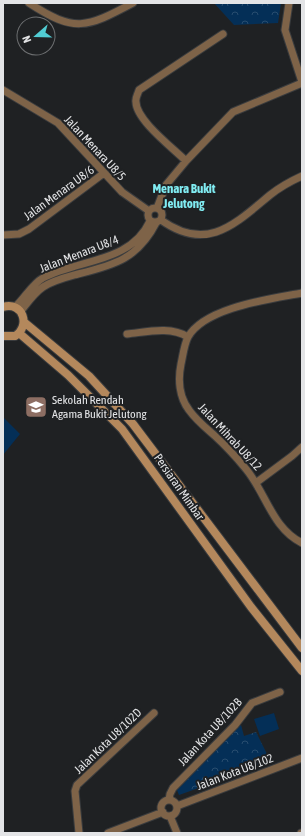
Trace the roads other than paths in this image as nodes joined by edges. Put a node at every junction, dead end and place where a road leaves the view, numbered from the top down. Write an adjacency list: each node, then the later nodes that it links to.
1 (29, 3): 2 (street)
2 (133, 3)
3 (289, 3): 5 (street)
4 (223, 34): 7 (street)
5 (302, 83): 7 (street)
6 (3, 90): 8 (street, Jalan Menara U8/5)
7 (186, 160): 10 (street)
8 (104, 173): 11 (street, Jalan Menara U8/5); 13 (street, Jalan Menara U8/6)
9 (302, 176): 12 (street)
10 (157, 208): 11 (street); 12 (street)
11 (149, 211): 12 (street)
12 (156, 221): 16 (street, Jalan Menara U8/4)
13 (3, 236)
14 (302, 293): 21 (street)
15 (3, 307): 16 (street)
16 (18, 309): 17 (street)
17 (24, 322): 18 (street); 25 (street, Persiaran Mimbar)
18 (19, 333): 20 (street); 26 (street, Persiaran Mimbar)
19 (127, 334): 21 (street)
20 (3, 336)
21 (188, 337): 23 (street, Jalan Mihrab U8/12)
22 (302, 447): 23 (street)
23 (257, 482): 24 (street, Jalan Mihrab U8/12)
24 (302, 543)
25 (302, 648)
26 (302, 671)
27 (280, 692): 30 (street, Jalan Kota U8/102B)
28 (154, 713): 34 (street, Jalan Kota U8/102D)
29 (302, 758): 31 (street, Jalan Kota U8/102)
30 (169, 800): 31 (street); 32 (street)
31 (177, 806): 33 (street)
32 (163, 812): 33 (street); 35 (street)
33 (170, 816): 36 (street)
34 (79, 833)
35 (108, 833)
36 (176, 833)

